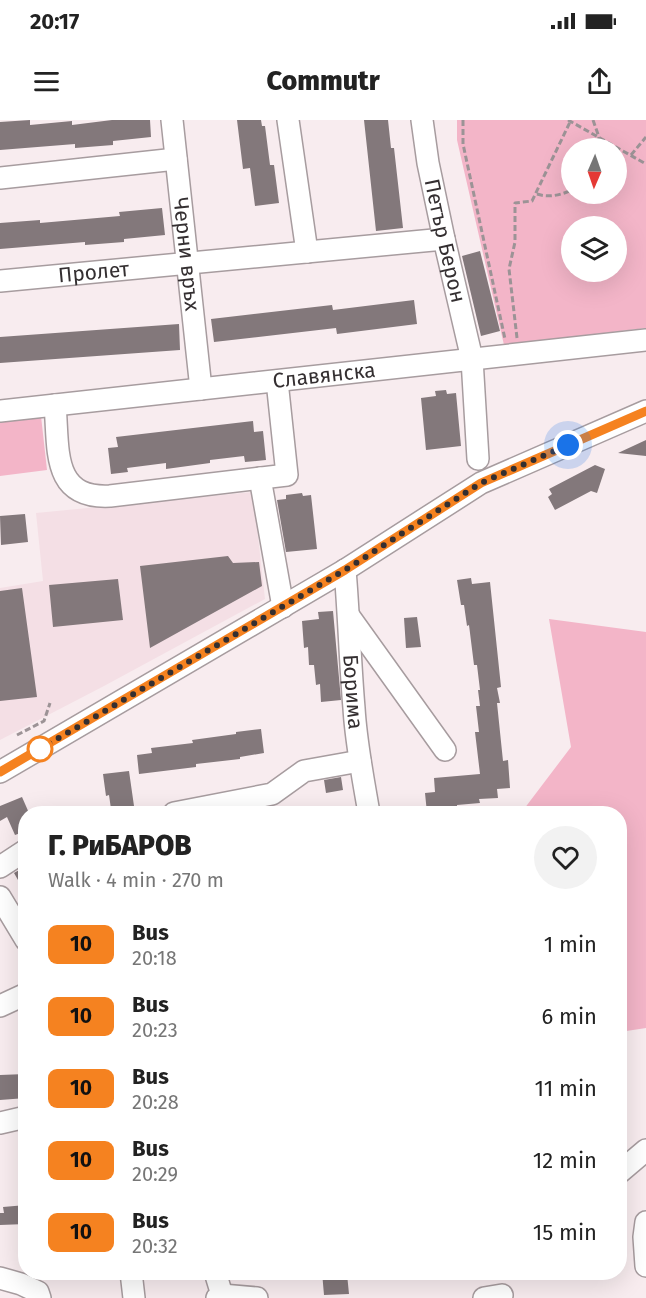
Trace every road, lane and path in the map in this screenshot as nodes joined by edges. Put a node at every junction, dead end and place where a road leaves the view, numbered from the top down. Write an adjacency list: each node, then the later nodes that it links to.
1 (172, 120): 10 (street, Черни връх)
2 (288, 120): 16 (street)
3 (422, 120): 15 (street, Петър Берон)
4 (463, 120): 20 (path)
5 (570, 120): 7 (path); 13 (path)
6 (593, 120): 7 (path)
7 (599, 137): 9 (path)
8 (646, 137): 9 (path)
9 (631, 155): 11 (path)
10 (176, 159): 12 (street); 17 (street, Черни връх)
11 (646, 164)
12 (0, 178)
13 (537, 194): 14 (path); 20 (path)
14 (561, 194)
15 (444, 239): 16 (street); 21 (street, Петър Берон)
16 (307, 252): 17 (street)
17 (187, 263): 18 (street, Пролет); 23 (street, Черни връх)
18 (0, 281)
19 (646, 340): 20 (street, Славянска)
20 (514, 355): 21 (street, Славянска)
21 (472, 359): 22 (street, Славянска); 27 (street, Петър Берон)
22 (277, 381): 23 (street, Славянска); 28 (street)
23 (201, 389): 24 (street, Славянска)
24 (55, 405): 25 (street, Славянска); 28 (street)
25 (0, 411)
26 (646, 411): 29 (street)
27 (478, 459)
28 (260, 478): 30 (street)
29 (345, 570): 30 (street); 31 (street, Борима)
30 (283, 607): 36 (street)
31 (349, 616): 34 (street); 35 (street, Борима)
32 (50, 703): 33 (path)
33 (17, 735)
34 (445, 750)
35 (360, 761): 37 (street); 38 (street, Борима)
36 (0, 772)
37 (210, 806)
38 (368, 806)
39 (18, 855): 40 (street)
40 (0, 867)
41 (0, 897): 42 (street)
42 (18, 927)
43 (18, 998): 44 (street)
44 (0, 1006)
45 (18, 1119): 46 (street)
46 (0, 1122)
47 (646, 1150): 48 (street)
48 (627, 1166)
49 (646, 1222): 50 (street)
50 (646, 1266)
51 (0, 1278): 55 (street)
52 (132, 1280): 56 (street)
53 (217, 1280): 54 (street)
54 (220, 1297): 57 (street)
55 (40, 1298)
56 (134, 1298)
57 (256, 1298)

